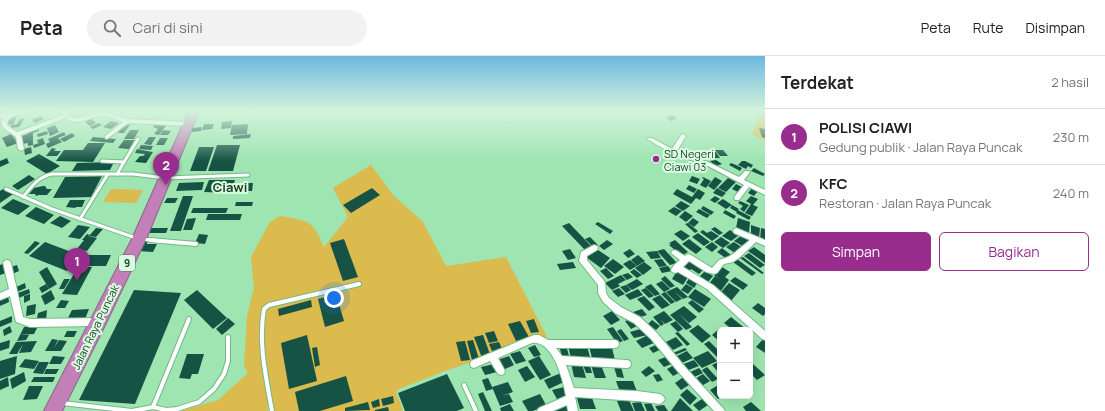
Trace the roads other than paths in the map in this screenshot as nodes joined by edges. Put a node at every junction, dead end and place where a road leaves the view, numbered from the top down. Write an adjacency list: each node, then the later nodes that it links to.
1 (7, 128): 5 (street)
2 (35, 128): 5 (street)
3 (118, 128): 7 (street)
4 (186, 128): 18 (highway, Jalan Raya Puncak / 9)
5 (18, 134): 10 (street)
6 (683, 136): 11 (street)
7 (106, 138)
8 (138, 139): 13 (lane)
9 (650, 139): 11 (street)
10 (21, 149)
11 (673, 152): 19 (street)
12 (102, 161): 13 (lane)
13 (124, 162): 16 (lane)
14 (747, 172): 19 (street)
15 (108, 174): 16 (lane); 23 (lane); 25 (lane)
16 (117, 174): 18 (lane)
17 (248, 175): 18 (lane)
18 (165, 178): 27 (highway, Jalan Raya Puncak / 9)
19 (740, 181): 20 (street)
20 (747, 185): 22 (street); 24 (street)
21 (6, 189): 23 (lane)
22 (765, 193)
23 (23, 197): 25 (lane)
24 (737, 198)
25 (80, 218): 27 (lane)
26 (736, 231): 28 (street)
27 (138, 239): 30 (lane); 39 (highway, Jalan Raya Puncak / 9)
28 (755, 239): 29 (street); 33 (street)
29 (765, 243)
30 (196, 244)
31 (594, 248): 58 (street)
32 (675, 253): 33 (street)
33 (685, 260): 40 (street)
34 (7, 263): 36 (street)
35 (359, 284): 54 (lane)
36 (13, 290): 37 (street); 39 (street)
37 (0, 296)
38 (189, 319): 53 (lane)
39 (99, 322): 52 (highway, Jalan Raya Puncak / 9)
40 (765, 336)
41 (228, 337): 53 (lane)
42 (547, 344): 43 (street); 44 (street); 45 (street)
43 (615, 344)
44 (492, 356): 46 (street); 48 (street)
45 (560, 360): 47 (street); 50 (street)
46 (474, 364)
47 (627, 364)
48 (501, 371)
49 (464, 385): 55 (lane)
50 (570, 395): 51 (street); 56 (street); 57 (street)
51 (660, 399)
52 (55, 407): 53 (lane)
53 (153, 407)
54 (272, 411)
55 (476, 411)
56 (542, 411)
57 (573, 411)
58 (720, 411)

